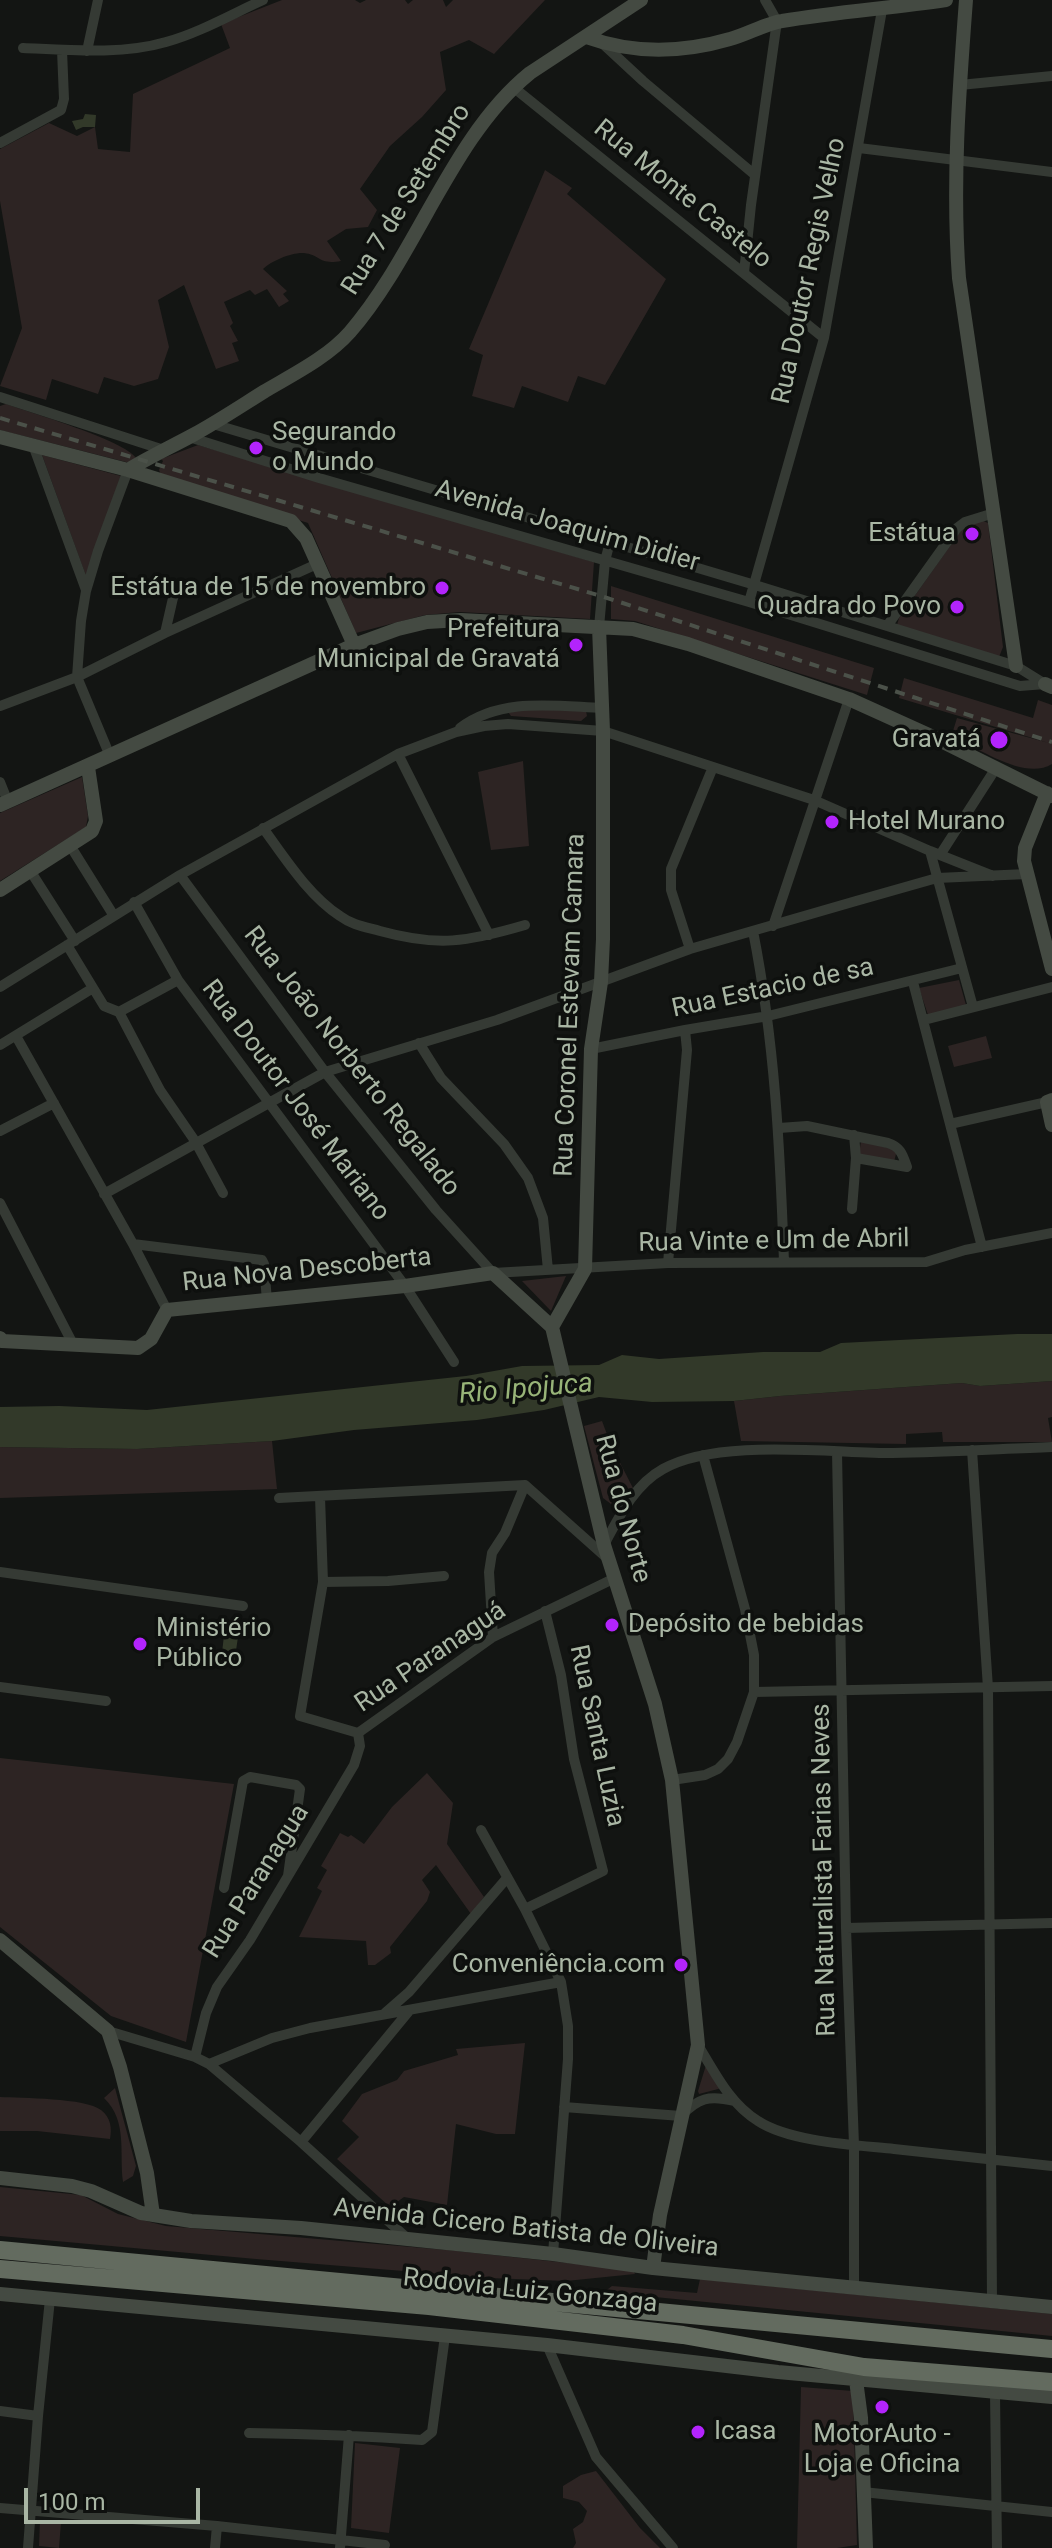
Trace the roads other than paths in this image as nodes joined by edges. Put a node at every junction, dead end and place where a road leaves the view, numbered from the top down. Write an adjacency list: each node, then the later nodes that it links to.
1 (98, 0): 12 (street)
2 (263, 0): 12 (street)
3 (641, 0): 9 (main road, Rua 7 de Setembro)
4 (765, 0): 8 (street)
5 (946, 0): 7 (main road)
6 (966, 0): 14 (main road)
7 (883, 5): 8 (main road); 17 (street, Rua Doutor Regis Velho)
8 (777, 21): 9 (main road); 20 (street)
9 (594, 40): 15 (main road, Rua 7 de Setembro); 20 (street)
10 (23, 48): 11 (street)
11 (62, 50): 12 (street); 16 (street)
12 (87, 51)
13 (1052, 76): 14 (street)
14 (960, 85): 18 (main road)
15 (513, 87): 21 (street, Rua Monte Castelo); 24 (main road, Rua 7 de Setembro)
16 (0, 143)
17 (859, 148): 18 (street); 22 (street, Rua Doutor Regis Velho)
18 (957, 159): 19 (street); 35 (main road)
19 (1052, 172)
20 (755, 175): 21 (street)
21 (744, 273): 22 (street, Rua Monte Castelo)
22 (824, 338): 41 (street, Rua Doutor Regis Velho)
23 (0, 397): 28 (street)
24 (213, 424): 26 (main road, Rua 7 de Setembro); 29 (street, Avenida Joaquim Didier)
25 (0, 437): 27 (main road)
26 (189, 437): 28 (main road, Rua 7 de Setembro); 31 (street, Avenida Joaquim Didier)
27 (33, 445): 30 (main road); 42 (street)
28 (164, 450): 30 (main road, Rua 7 de Setembro)
29 (325, 458): 31 (street); 32 (street, Avenida Joaquim Didier)
30 (128, 470): 39 (main road); 42 (street)
31 (319, 478): 33 (street, Avenida Joaquim Didier)
32 (403, 480): 33 (street); 34 (street, Avenida Joaquim Didier)
33 (395, 500): 36 (street, Avenida Joaquim Didier)
34 (494, 507): 36 (street); 37 (street, Avenida Joaquim Didier)
35 (994, 513): 45 (street); 52 (main road)
36 (488, 527): 38 (street, Avenida Joaquim Didier)
37 (610, 542): 38 (street); 41 (street, Avenida Joaquim Didier)
38 (605, 561): 43 (street, Avenida Joaquim Didier); 46 (street)
39 (317, 564): 47 (street); 49 (main road)
40 (180, 584): 47 (street)
41 (755, 585): 43 (street, Rua Doutor Regis Velho); 44 (street, Avenida Joaquim Didier)
42 (86, 591): 53 (street)
43 (749, 602): 48 (street, Avenida Joaquim Didier)
44 (855, 616): 45 (street, Avenida Joaquim Didier); 48 (street)
45 (887, 626): 50 (street, Avenida Joaquim Didier)
46 (599, 627): 49 (main road); 56 (main road); 58 (main road, Rua Coronel Estevam Camara)
47 (165, 633): 53 (street)
48 (849, 633): 51 (street, Avenida Joaquim Didier)
49 (354, 645): 62 (main road)
50 (948, 645): 51 (street); 52 (street, Avenida Joaquim Didier)
51 (943, 662): 55 (street, Avenida Joaquim Didier)
52 (1016, 666): 54 (street, Avenida Joaquim Didier); 55 (street)
53 (77, 677): 57 (street); 62 (street)
54 (1048, 685): 55 (street)
55 (1020, 686)
56 (849, 699): 65 (main road); 68 (street)
57 (0, 705)
58 (602, 708): 59 (main road, Rua Coronel Estevam Camara); 60 (street)
59 (603, 731): 60 (street); 64 (street); 90 (main road, Rua Coronel Estevam Camara)
60 (456, 732): 61 (street)
61 (398, 754): 70 (street); 84 (street)
62 (110, 756): 63 (main road)
63 (88, 767): 69 (main road); 71 (main road)
64 (713, 767): 68 (street); 86 (street)
65 (996, 768): 67 (main road); 72 (street)
66 (0, 782): 69 (street)
67 (1050, 791): 74 (main road)
68 (814, 800): 72 (street); 82 (street)
69 (4, 804)
70 (263, 828): 75 (street); 84 (street)
71 (71, 847): 73 (main road); 80 (street)
72 (935, 853): 76 (street); 77 (street)
73 (31, 872): 78 (main road); 85 (street)
74 (1027, 874): 76 (street); 88 (main road)
75 (180, 875): 79 (street); 104 (street, Rua João Norberto Regalado)
76 (993, 876): 77 (street)
77 (937, 878): 82 (street); 87 (street)
78 (0, 890)
79 (134, 902): 80 (street); 89 (street, Rua Doutor José Mariano)
80 (114, 916): 85 (street)
81 (525, 925): 84 (street)
82 (773, 926): 83 (street)
83 (753, 931): 86 (street); 97 (street)
84 (489, 935)
85 (71, 943): 92 (street); 94 (street)
86 (690, 949): 90 (street)
87 (962, 968): 91 (street, Rua Estacio de sa); 95 (street)
88 (1052, 969)
89 (178, 980): 96 (street); 107 (street, Rua Doutor José Mariano)
90 (601, 982): 101 (street); 103 (main road, Rua Coronel Estevam Camara)
91 (913, 982): 97 (street, Rua Estacio de sa); 98 (street)
92 (0, 987)
93 (1052, 987): 95 (street)
94 (93, 988): 96 (street); 100 (street)
95 (973, 1007): 98 (street)
96 (119, 1012): 113 (street)
97 (768, 1016): 99 (street, Rua Estacio de sa); 110 (street)
98 (924, 1020): 108 (street)
99 (685, 1030): 103 (street, Rua Estacio de sa); 123 (street)
100 (16, 1036): 102 (street); 106 (street)
101 (419, 1043): 104 (street); 125 (street)
102 (0, 1045)
103 (591, 1049): 124 (main road, Rua Coronel Estevam Camara)
104 (325, 1072): 107 (street); 126 (street, Rua João Norberto Regalado)
105 (1050, 1101): 108 (street); 109 (main road)
106 (54, 1103): 111 (street); 116 (street)
107 (269, 1104): 113 (street); 127 (street, Rua Doutor José Mariano)
108 (950, 1124): 121 (street)
109 (1052, 1125)
110 (779, 1128): 112 (street); 122 (street)
111 (0, 1131)
112 (854, 1135): 114 (street); 114 (street)
113 (195, 1141): 115 (street); 116 (street)
114 (856, 1158): 118 (street)
115 (223, 1193)
116 (104, 1194): 120 (street)
117 (0, 1203): 132 (street)
118 (852, 1209)
119 (1052, 1233): 121 (street, Rua Vinte e Um de Abril)
120 (133, 1244): 128 (street); 129 (street)
121 (982, 1247): 122 (street, Rua Vinte e Um de Abril)
122 (784, 1262): 123 (street, Rua Vinte e Um de Abril)
123 (668, 1263): 124 (street, Rua Vinte e Um de Abril)
124 (585, 1269): 125 (street, Rua Vinte e Um de Abril); 130 (main road, Rua Coronel Estevam Camara)
125 (548, 1270): 126 (street, Rua Vinte e Um de Abril)
126 (493, 1273): 127 (main road, Rua Nova Descoberta); 130 (main road)
127 (405, 1286): 128 (main road, Rua Nova Descoberta); 133 (street, Rua Doutor José Mariano)
128 (267, 1301): 129 (main road, Rua Nova Descoberta)
129 (167, 1310): 132 (main road, Rua Nova Descoberta)
130 (552, 1327): 141 (main road, Rua do Norte)
131 (1, 1340): 132 (main road, Rua Nova Descoberta)
132 (73, 1344)
133 (454, 1362)
134 (1052, 1447): 135 (street)
135 (972, 1450): 136 (street); 152 (street)
136 (837, 1452): 137 (street); 154 (street, Rua Naturalista Farias Neves)
137 (703, 1455): 141 (street); 153 (street)
138 (525, 1485): 139 (street); 142 (street); 149 (street)
139 (320, 1497): 140 (street); 146 (street)
140 (279, 1498)
141 (604, 1545): 142 (main road, Rua do Norte)
142 (609, 1560): 145 (main road, Rua do Norte)
143 (0, 1572): 147 (street)
144 (444, 1576): 146 (street)
145 (615, 1578): 148 (street, Rua Paranaguá); 157 (main road, Rua do Norte)
146 (323, 1582): 156 (street)
147 (243, 1606)
148 (545, 1611): 149 (street, Rua Paranaguá); 162 (street, Rua Santa Luzia)
149 (493, 1637): 156 (street, Rua Paranaguá)
150 (1052, 1686): 152 (street)
151 (0, 1687): 155 (street)
152 (988, 1688): 154 (street); 164 (street)
153 (754, 1692): 154 (street); 157 (street)
154 (843, 1692): 165 (street, Rua Naturalista Farias Neves)
155 (106, 1701)
156 (358, 1733): 159 (street, Rua Paranagua)
157 (672, 1780): 171 (main road, Rua do Norte)
158 (481, 1830): 160 (street)
159 (287, 1878): 161 (street); 172 (street, Rua Paranagua)
160 (507, 1878): 162 (street); 169 (street)
161 (224, 1888)
162 (525, 1909): 167 (street)
163 (1052, 1923): 164 (street)
164 (989, 1925): 165 (street); 179 (street)
165 (846, 1928): 178 (street, Rua Naturalista Farias Neves)
166 (0, 1940): 170 (main road)
167 (561, 1982): 168 (street); 175 (street)
168 (409, 2011): 169 (street); 177 (street)
169 (385, 2013): 173 (street)
170 (108, 2031): 172 (street); 182 (main road)
171 (698, 2045): 174 (street); 176 (main road, Rua do Norte)
172 (195, 2057): 173 (street)
173 (209, 2064): 177 (street)
174 (734, 2101): 176 (street); 178 (street)
175 (564, 2107): 176 (street); 185 (street)
176 (681, 2116): 186 (main road, Rua do Norte)
177 (301, 2142): 183 (street)
178 (854, 2145): 179 (street); 188 (street, Rua Naturalista Farias Neves)
179 (991, 2160): 180 (street); 191 (street)
180 (1052, 2166)
181 (0, 2178): 182 (main road, Avenida Cicero Batista de Oliveira)
182 (153, 2215): 183 (main road, Avenida Cicero Batista de Oliveira)
183 (408, 2239): 185 (main road, Avenida Cicero Batista de Oliveira)
184 (0, 2250): 195 (highway, Rodovia Luiz Gonzaga)
185 (553, 2254): 186 (main road, Avenida Cicero Batista de Oliveira)
186 (653, 2268): 188 (main road, Avenida Cicero Batista de Oliveira)
187 (0, 2269): 197 (highway, Rodovia Luiz Gonzaga)
188 (854, 2288): 191 (main road, Avenida Cicero Batista de Oliveira)
189 (0, 2294): 190 (main road)
190 (50, 2299): 193 (main road); 201 (street)
191 (992, 2301): 192 (main road, Avenida Cicero Batista de Oliveira)
192 (1052, 2307)
193 (445, 2336): 194 (main road); 203 (street)
194 (547, 2345): 196 (main road); 214 (street)
195 (1052, 2349)
196 (856, 2380): 198 (main road); 204 (main road)
197 (1052, 2382)
198 (995, 2393): 199 (main road); 205 (street)
199 (1052, 2397)
200 (0, 2411): 201 (street)
201 (38, 2416): 208 (street)
202 (249, 2433): 203 (street)
203 (349, 2435): 210 (street)
204 (863, 2492): 205 (street); 215 (main road)
205 (997, 2507): 207 (street); 216 (street)
206 (0, 2508): 208 (street)
207 (1052, 2512)
208 (32, 2513): 209 (street); 212 (street)
209 (217, 2526): 210 (street); 213 (street)
210 (340, 2544): 211 (street)
211 (385, 2545)
212 (28, 2548)
213 (215, 2548)
214 (673, 2548)
215 (866, 2548)
216 (997, 2548)

